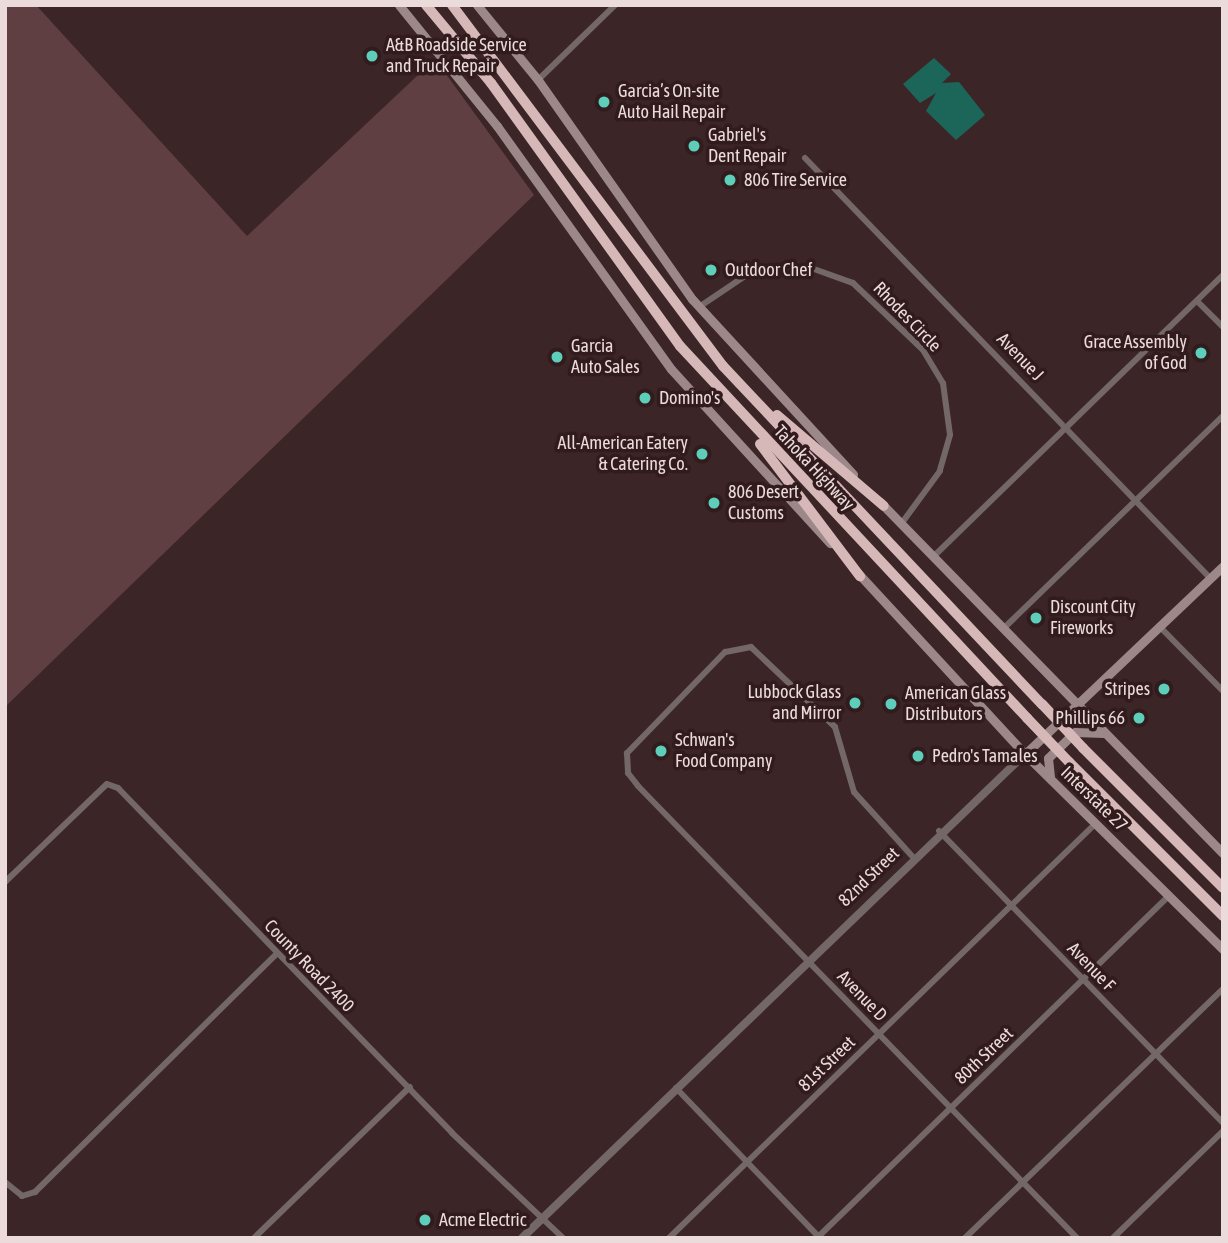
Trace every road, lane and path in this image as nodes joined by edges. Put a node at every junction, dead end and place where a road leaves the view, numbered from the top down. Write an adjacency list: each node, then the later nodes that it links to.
1 (398, 5): 21 (main road)
2 (426, 5): 13 (highway, Tahoka Highway)
3 (452, 5): 12 (highway, Tahoka Highway)
4 (477, 5): 6 (main road, Tahoka Highway)
5 (615, 5): 6 (street)
6 (538, 80): 10 (main road, Tahoka Highway)
7 (805, 158): 15 (street, Avenue J)
8 (1223, 275): 9 (street)
9 (1197, 301): 11 (street); 15 (street)
10 (699, 307): 17 (main road, Tahoka Highway); 18 (street, Rhodes Circle)
11 (1223, 327)
12 (740, 384): 17 (highway); 35 (highway, Tahoka Highway, bridge)
13 (726, 400): 21 (highway); 38 (highway, Tahoka Highway, bridge)
14 (1223, 416): 16 (street)
15 (1066, 427): 16 (street, Avenue J); 19 (street)
16 (1135, 501): 22 (street, Avenue J); 24 (street)
17 (884, 506): 18 (main road)
18 (901, 524): 19 (main road)
19 (933, 557): 24 (main road)
20 (1223, 566): 22 (main road, 82nd Street)
21 (860, 576): 28 (main road, Interstate 27)
22 (1210, 578): 23 (main road, 82nd Street)
23 (1159, 626): 25 (street); 26 (main road, 82nd Street)
24 (1003, 629): 26 (main road)
25 (1223, 691)
26 (1076, 704): 27 (main road); 28 (main road, 82nd Street)
27 (1105, 734): 29 (main road); 32 (main road)
28 (1025, 754): 29 (main road, Interstate 27); 31 (street, 82nd Street)
29 (1051, 780): 30 (main road, Interstate 27)
30 (1096, 823): 36 (main road, Interstate 27); 37 (street, 81st Street)
31 (939, 831): 33 (street, 82nd Street); 37 (street, Avenue F)
32 (1222, 851)
33 (912, 856): 41 (street, 82nd Street); 41 (street, Avenue D)
34 (5, 882): 40 (street, County Road 2400)
35 (1223, 888)
36 (1170, 895): 39 (main road, Interstate 27); 42 (street, 80th Street)
37 (1011, 905): 42 (street, Avenue F); 44 (street, 81st Street)
38 (1223, 916)
39 (1223, 949)
40 (277, 953): 47 (street, County Road 2400); 52 (street)
41 (807, 958): 44 (street, Avenue D); 46 (street, 82nd Street)
42 (1084, 979): 45 (street, Avenue F); 48 (street, 80th Street)
43 (1223, 989): 45 (street)
44 (879, 1033): 48 (street, Avenue D); 51 (street, 81st Street)
45 (1156, 1053): 49 (street, Avenue F); 53 (street)
46 (675, 1086): 51 (street); 54 (street, 82nd Street)
47 (410, 1087): 54 (street, County Road 2400); 56 (street)
48 (951, 1108): 53 (street, Avenue D); 55 (street, 80th Street)
49 (1223, 1123)
50 (1223, 1131): 62 (street)
51 (747, 1161): 55 (street); 59 (street, 81st Street)
52 (5, 1182)
53 (1022, 1182): 60 (street); 61 (street, Avenue D)
54 (543, 1218): 57 (street, 82nd Street); 58 (street, County Road 2400)
55 (819, 1237)
56 (254, 1238)
57 (522, 1238)
58 (563, 1238)
59 (669, 1238)
60 (965, 1238)
61 (1077, 1238)
62 (1113, 1238)

